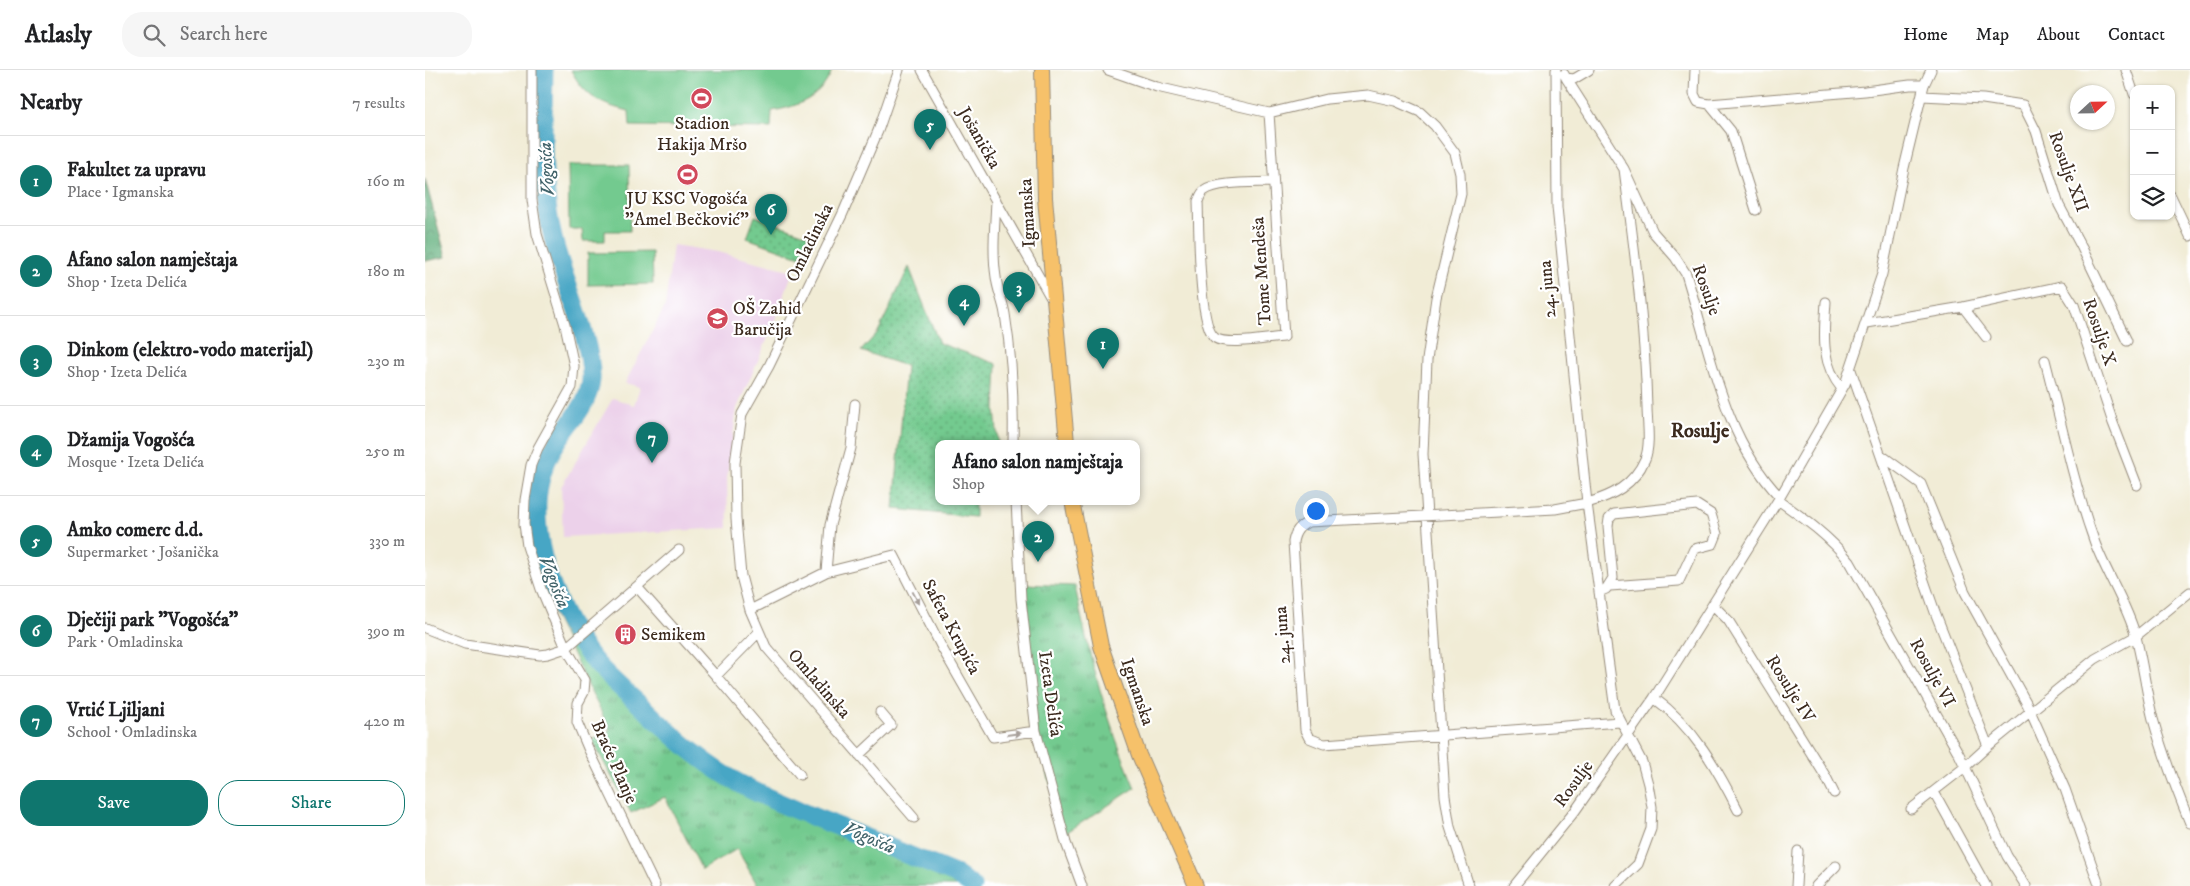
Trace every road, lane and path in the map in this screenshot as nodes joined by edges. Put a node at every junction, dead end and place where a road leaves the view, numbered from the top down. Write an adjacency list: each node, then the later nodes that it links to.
1 (532, 70): 53 (street, Braće Planje)
2 (899, 70): 49 (street, Omladinska)
3 (922, 70): 19 (street, Jošanička)
4 (1042, 70): 23 (main road, Igmanska)
5 (1108, 70): 16 (street)
6 (1556, 70): 38 (street, 24. juna)
7 (1589, 70): 11 (street)
8 (1695, 70): 15 (street)
9 (1931, 70): 13 (street, Rosulje)
10 (2126, 70): 12 (street)
11 (1563, 74): 17 (street, Rosulje)
12 (2131, 85)
13 (1924, 86): 14 (street, Rosulje); 15 (street)
14 (1922, 96): 26 (street, Rosulje); 28 (street, Rosulje XII)
15 (1709, 104): 21 (street)
16 (1269, 113): 18 (street, Tome Mendeša); 41 (street)
17 (1624, 169): 37 (street, Rosulje); 38 (street, 24. juna)
18 (1272, 182): 18 (street, Tome Mendeša)
19 (996, 200): 23 (street, Jošanička); 33 (street)
20 (2175, 204): 22 (street)
21 (1756, 210)
22 (2190, 236)
23 (1053, 301): 34 (main road, Igmanska)
24 (1826, 302): 31 (street)
25 (1963, 307): 26 (street, Rosulje X); 27 (street); 36 (street, Rosulje X)
26 (1867, 323): 30 (street, Rosulje)
27 (1986, 338)
28 (2127, 341)
29 (2045, 360): 52 (street)
30 (1851, 370): 31 (street, Rosulje); 35 (street)
31 (1842, 389): 37 (street, Rosulje)
32 (855, 404): 43 (street)
33 (1013, 440)
34 (1067, 440)
35 (1881, 455): 57 (street); 62 (street)
36 (2137, 485)
37 (1779, 499): 48 (street, Rosulje); 64 (street, Rosulje VI)
38 (1587, 504): 41 (street, 24. juna); 46 (street)
39 (1016, 505): 59 (street, Izeta Delića)
40 (1074, 505): 77 (main road, Igmanska)
41 (1427, 516): 61 (street); 61 (street, 24. juna)
42 (679, 550): 45 (street)
43 (826, 572): 49 (street, Safeta Krupića); 59 (street, Safeta Krupića, one-way to 59)
44 (1609, 586): 44 (street); 46 (street)
45 (637, 587): 53 (street); 54 (street)
46 (1599, 592): 58 (street)
47 (2190, 592): 52 (street)
48 (1713, 605): 55 (street, Rosulje); 67 (street, Rosulje IV)
49 (750, 610): 51 (street, Omladinska)
50 (425, 628): 53 (street)
51 (759, 632): 54 (street); 63 (street, Omladinska)
52 (2136, 636): 57 (street); 71 (street)
53 (569, 645): 75 (street, Braće Planje)
54 (716, 676): 65 (street)
55 (1654, 698): 60 (street, Rosulje); 68 (street)
56 (879, 712): 63 (street, Omladinska)
57 (2031, 712): 62 (street); 74 (street)
58 (1620, 722): 60 (street); 61 (street)
59 (1036, 731): 76 (street, Izeta Delića)
60 (1628, 735): 79 (street, Rosulje); 80 (street)
61 (1440, 736): 78 (street)
62 (1989, 746): 64 (street)
63 (859, 754): 70 (street, Omladinska)
64 (1965, 767): 66 (street); 84 (street, Rosulje VI)
65 (800, 775)
66 (1934, 792): 69 (street); 83 (street)
67 (1834, 793)
68 (1738, 810)
69 (1911, 810)
70 (914, 818)
71 (2190, 823)
72 (1798, 851): 81 (street)
73 (1836, 866): 82 (street)
74 (2099, 882)
75 (655, 886)
76 (1082, 886)
77 (1196, 886)
78 (1469, 886)
79 (1514, 886)
80 (1615, 886)
81 (1795, 886)
82 (1816, 886)
83 (1986, 886)
84 (2026, 886)

